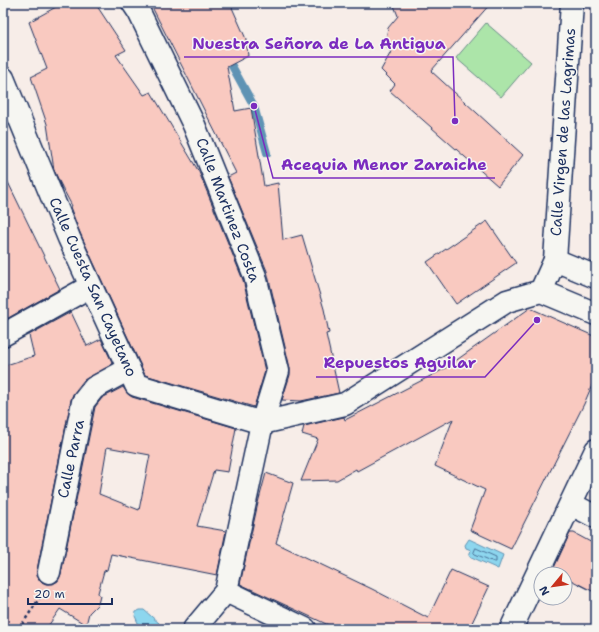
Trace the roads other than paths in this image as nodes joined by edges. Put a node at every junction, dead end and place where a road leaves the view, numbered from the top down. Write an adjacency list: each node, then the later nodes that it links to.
1 (133, 3): 12 (street, Calle Martinez Costa)
2 (572, 3): 5 (street, Calle Virgen de las Lagrimas)
3 (3, 78): 4 (street, Calle Cuesta San Cayetano)
4 (10, 117): 7 (street, Calle Cuesta San Cayetano)
5 (555, 260): 6 (street); 8 (street)
6 (596, 277)
7 (91, 286): 10 (street); 11 (street, Calle Cuesta San Cayetano)
8 (541, 291): 9 (street); 12 (street)
9 (596, 314)
10 (3, 335)
11 (129, 369): 12 (street, Calle Cuesta San Cayetano); 16 (street, Calle Parra)
12 (262, 423): 17 (street, Calle Martinez Costa)
13 (596, 450): 14 (street)
14 (571, 504): 15 (street); 21 (street)
15 (596, 517)
16 (49, 572)
17 (226, 591): 18 (street); 19 (street, Calle Martinez Costa)
18 (283, 624): 20 (street)
19 (194, 629)
20 (305, 629)
21 (511, 629)

